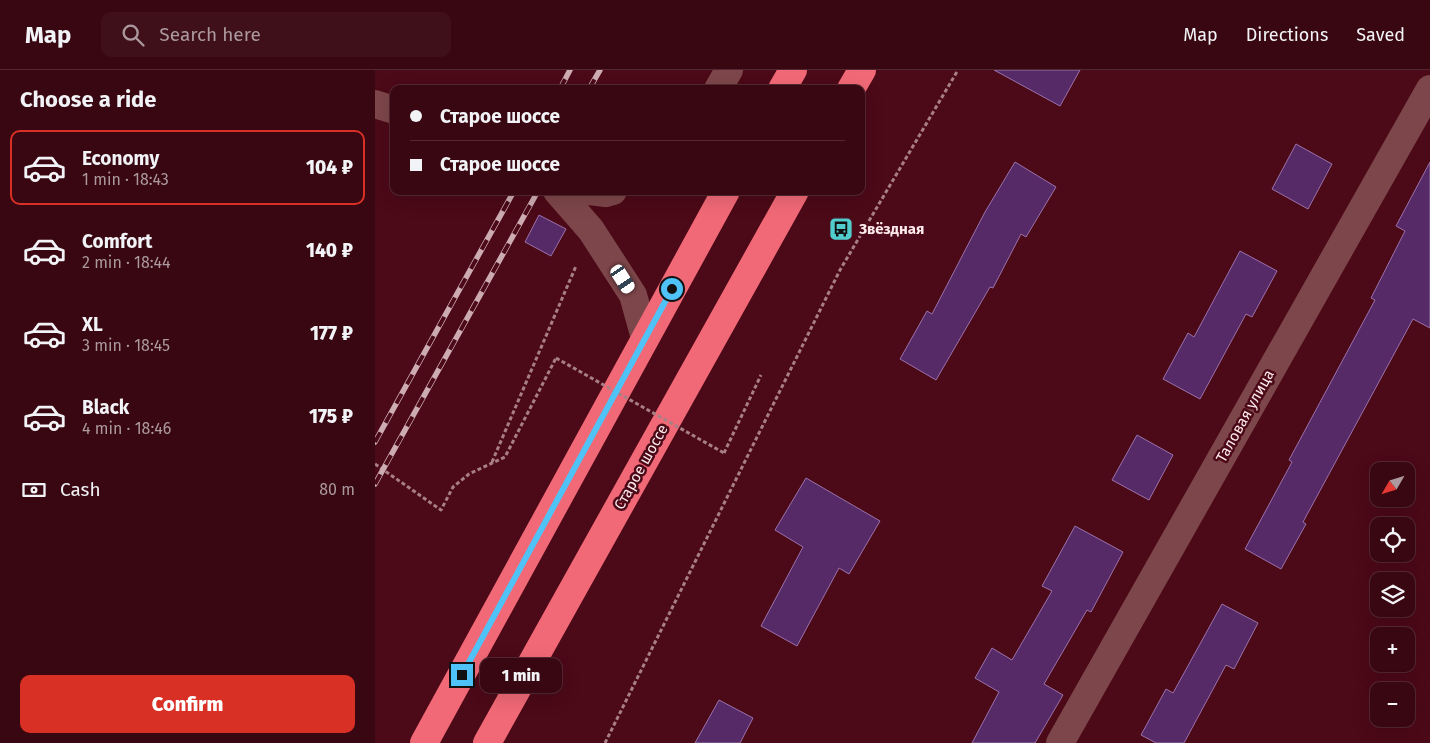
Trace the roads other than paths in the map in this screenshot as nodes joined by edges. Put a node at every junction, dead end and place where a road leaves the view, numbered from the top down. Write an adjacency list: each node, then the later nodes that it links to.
1 (729, 70): 4 (street)
2 (793, 70): 5 (highway)
3 (862, 70): 6 (highway)
4 (720, 85)
5 (784, 85)
6 (853, 85)
7 (1430, 88): 16 (street, Таловая улица)
8 (375, 104): 9 (street)
9 (390, 109)
10 (560, 195): 13 (street)
11 (724, 195): 13 (highway)
12 (793, 195): 15 (highway, Старое шоссе)
13 (645, 338): 14 (highway)
14 (424, 743)
15 (487, 743)
16 (1060, 743)

